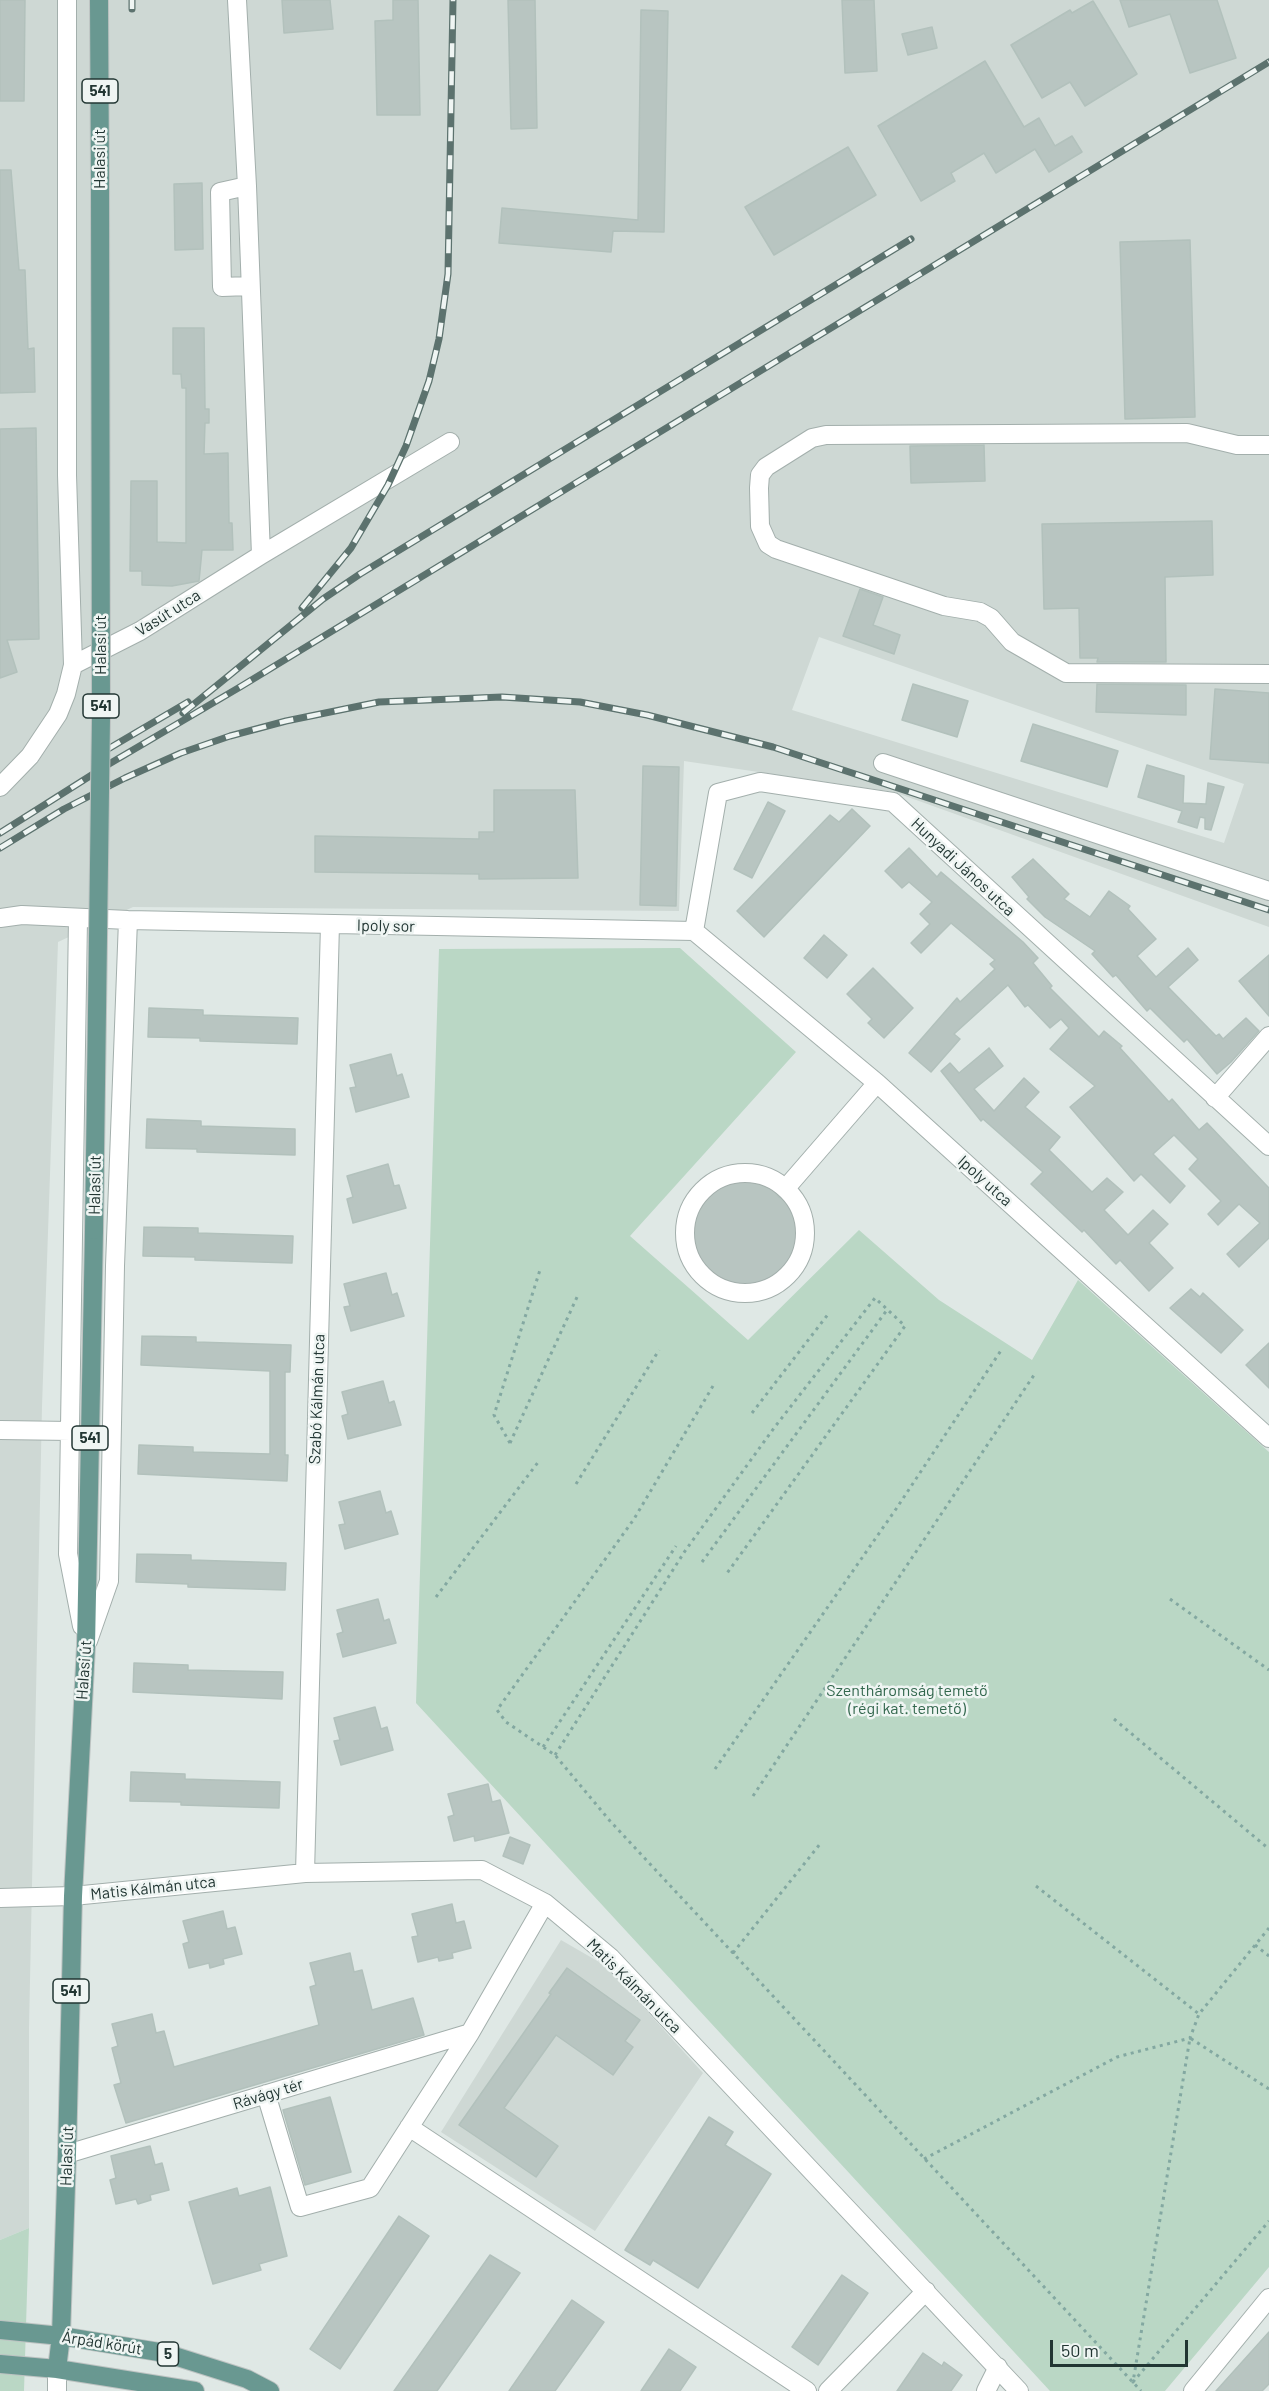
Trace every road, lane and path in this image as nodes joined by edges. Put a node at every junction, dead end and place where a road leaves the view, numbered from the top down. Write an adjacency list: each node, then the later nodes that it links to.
1 (67, 0): 9 (street, Halasi út)
2 (99, 0): 43 (main road, Halasi út / 541, bridge)
3 (237, 0): 4 (street)
4 (247, 186): 5 (street); 5 (street)
5 (249, 286): 8 (street)
6 (450, 442): 8 (street, Vasút utca)
7 (1269, 445): 10 (street)
8 (261, 555): 9 (street, Vasút utca)
9 (73, 665): 12 (street)
10 (1269, 674)
11 (883, 763): 13 (street)
12 (0, 787)
13 (1269, 891)
14 (0, 918): 15 (street)
15 (78, 919): 16 (street, Ipoly sor); 34 (street)
16 (128, 920): 17 (street, Ipoly sor); 43 (street)
17 (330, 924): 18 (street, Ipoly sor); 52 (street, Szabó Kálmán utca)
18 (694, 932): 20 (street, Ipoly utca); 21 (street, Hunyadi János utca)
19 (1269, 1036): 21 (street)
20 (877, 1083): 23 (street); 35 (street, Ipoly utca)
21 (1215, 1098): 22 (street, Hunyadi János utca)
22 (1269, 1146)
23 (786, 1188): 23 (street)
24 (540, 1270): 25 (path)
25 (578, 1296)
26 (887, 1310): 39 (path); 40 (path); 47 (path)
27 (830, 1313): 32 (path)
28 (1002, 1349): 48 (path)
29 (659, 1350): 37 (path)
30 (1036, 1372): 49 (path)
31 (713, 1386): 46 (path)
32 (752, 1413)
33 (0, 1430): 34 (street)
34 (71, 1431): 43 (street)
35 (1269, 1438)
36 (539, 1461): 41 (path)
37 (576, 1484)
38 (676, 1546): 46 (path)
39 (702, 1562)
40 (725, 1576)
41 (436, 1598)
42 (1170, 1599): 44 (path)
43 (86, 1646): 54 (main road, Halasi út / 541)
44 (1269, 1670)
45 (1114, 1719): 51 (path)
46 (543, 1747): 47 (path)
47 (555, 1755): 59 (path)
48 (715, 1769)
49 (753, 1796)
50 (819, 1844): 59 (path)
51 (1269, 1849)
52 (305, 1873): 54 (street, Matis Kálmán utca); 56 (street, Matis Kálmán utca)
53 (1036, 1886): 61 (path)
54 (73, 1896): 55 (street, Matis Kálmán utca); 67 (main road, Halasi út / 541)
55 (0, 1898)
56 (545, 1903): 62 (street); 70 (street, Matis Kálmán utca)
57 (1269, 1928): 58 (path)
58 (1255, 1945): 60 (path); 61 (path)
59 (733, 1953): 68 (path)
60 (1269, 1956)
61 (1199, 2014): 63 (path)
62 (470, 2033): 65 (street, Rávágy tér); 66 (street)
63 (1190, 2038): 64 (path); 68 (path); 77 (path)
64 (1269, 2089)
65 (266, 2094): 66 (street); 67 (street, Rávágy tér)
66 (410, 2127): 81 (street)
67 (67, 2154): 73 (main road, Halasi út / 541)
68 (924, 2159): 77 (path)
69 (1269, 2221): 77 (path)
70 (926, 2291): 75 (street, Matis Kálmán utca); 82 (street)
71 (1269, 2298): 86 (street)
72 (0, 2330): 73 (main road, Árpád körút / 5)
73 (61, 2336): 76 (main road, Halasi út / 541); 80 (main road, Árpád körút / 5)
74 (0, 2364): 76 (main road, 5)
75 (998, 2367): 83 (street); 84 (street, Matis Kálmán utca)
76 (57, 2368): 78 (street); 79 (main road, Árpád körút / 5)
77 (1133, 2382): 85 (path)
78 (57, 2391)
79 (195, 2391)
80 (270, 2391)
81 (807, 2391)
82 (828, 2391)
83 (986, 2391)
84 (1019, 2391)
85 (1142, 2391)
86 (1193, 2391)

